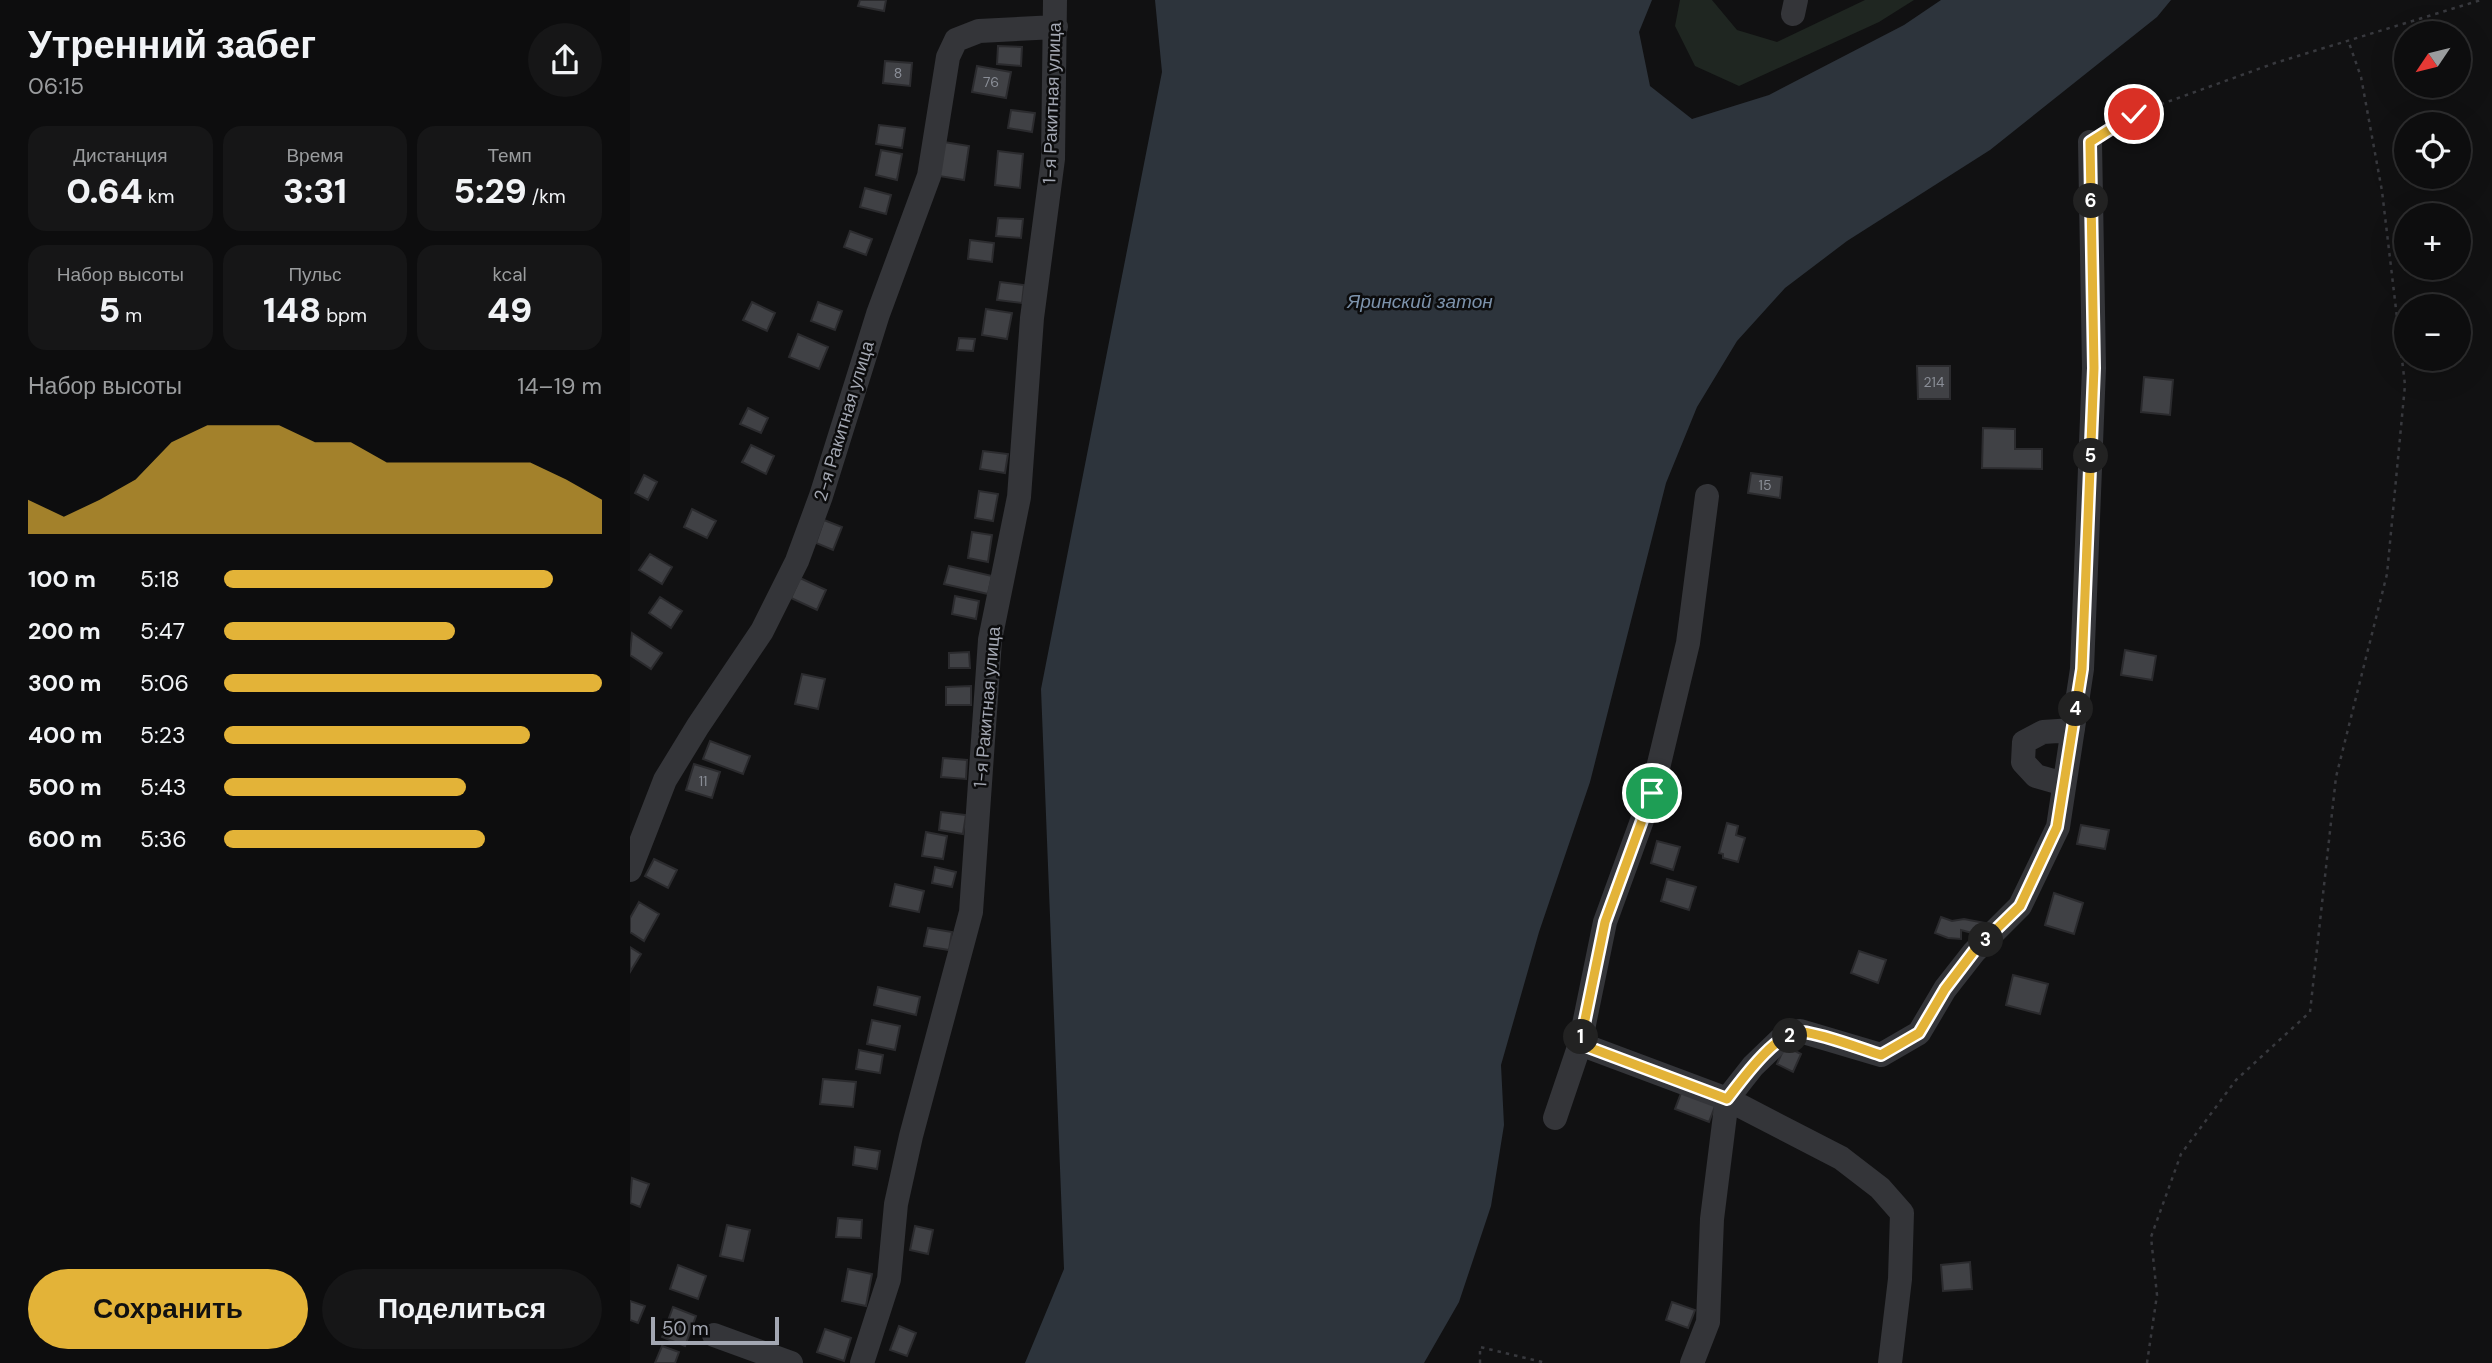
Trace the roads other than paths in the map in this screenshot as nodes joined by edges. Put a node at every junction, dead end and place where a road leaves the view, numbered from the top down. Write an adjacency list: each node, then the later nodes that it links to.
1 (1055, 0): 2 (street, 1-я Ракитная улица)
2 (1056, 27): 7 (street, 2-я Ракитная улица); 13 (street, 1-я Ракитная улица)
3 (2090, 142): 5 (street)
4 (1707, 496): 8 (street)
5 (2073, 730): 6 (street); 6 (street)
6 (2064, 784): 9 (street)
7 (630, 870)
8 (1580, 1044): 9 (street); 10 (street)
9 (1727, 1099): 14 (street); 15 (street)
10 (1555, 1118)
11 (714, 1335): 12 (street)
12 (791, 1363)
13 (862, 1363)
14 (1692, 1363)
15 (1890, 1363)

